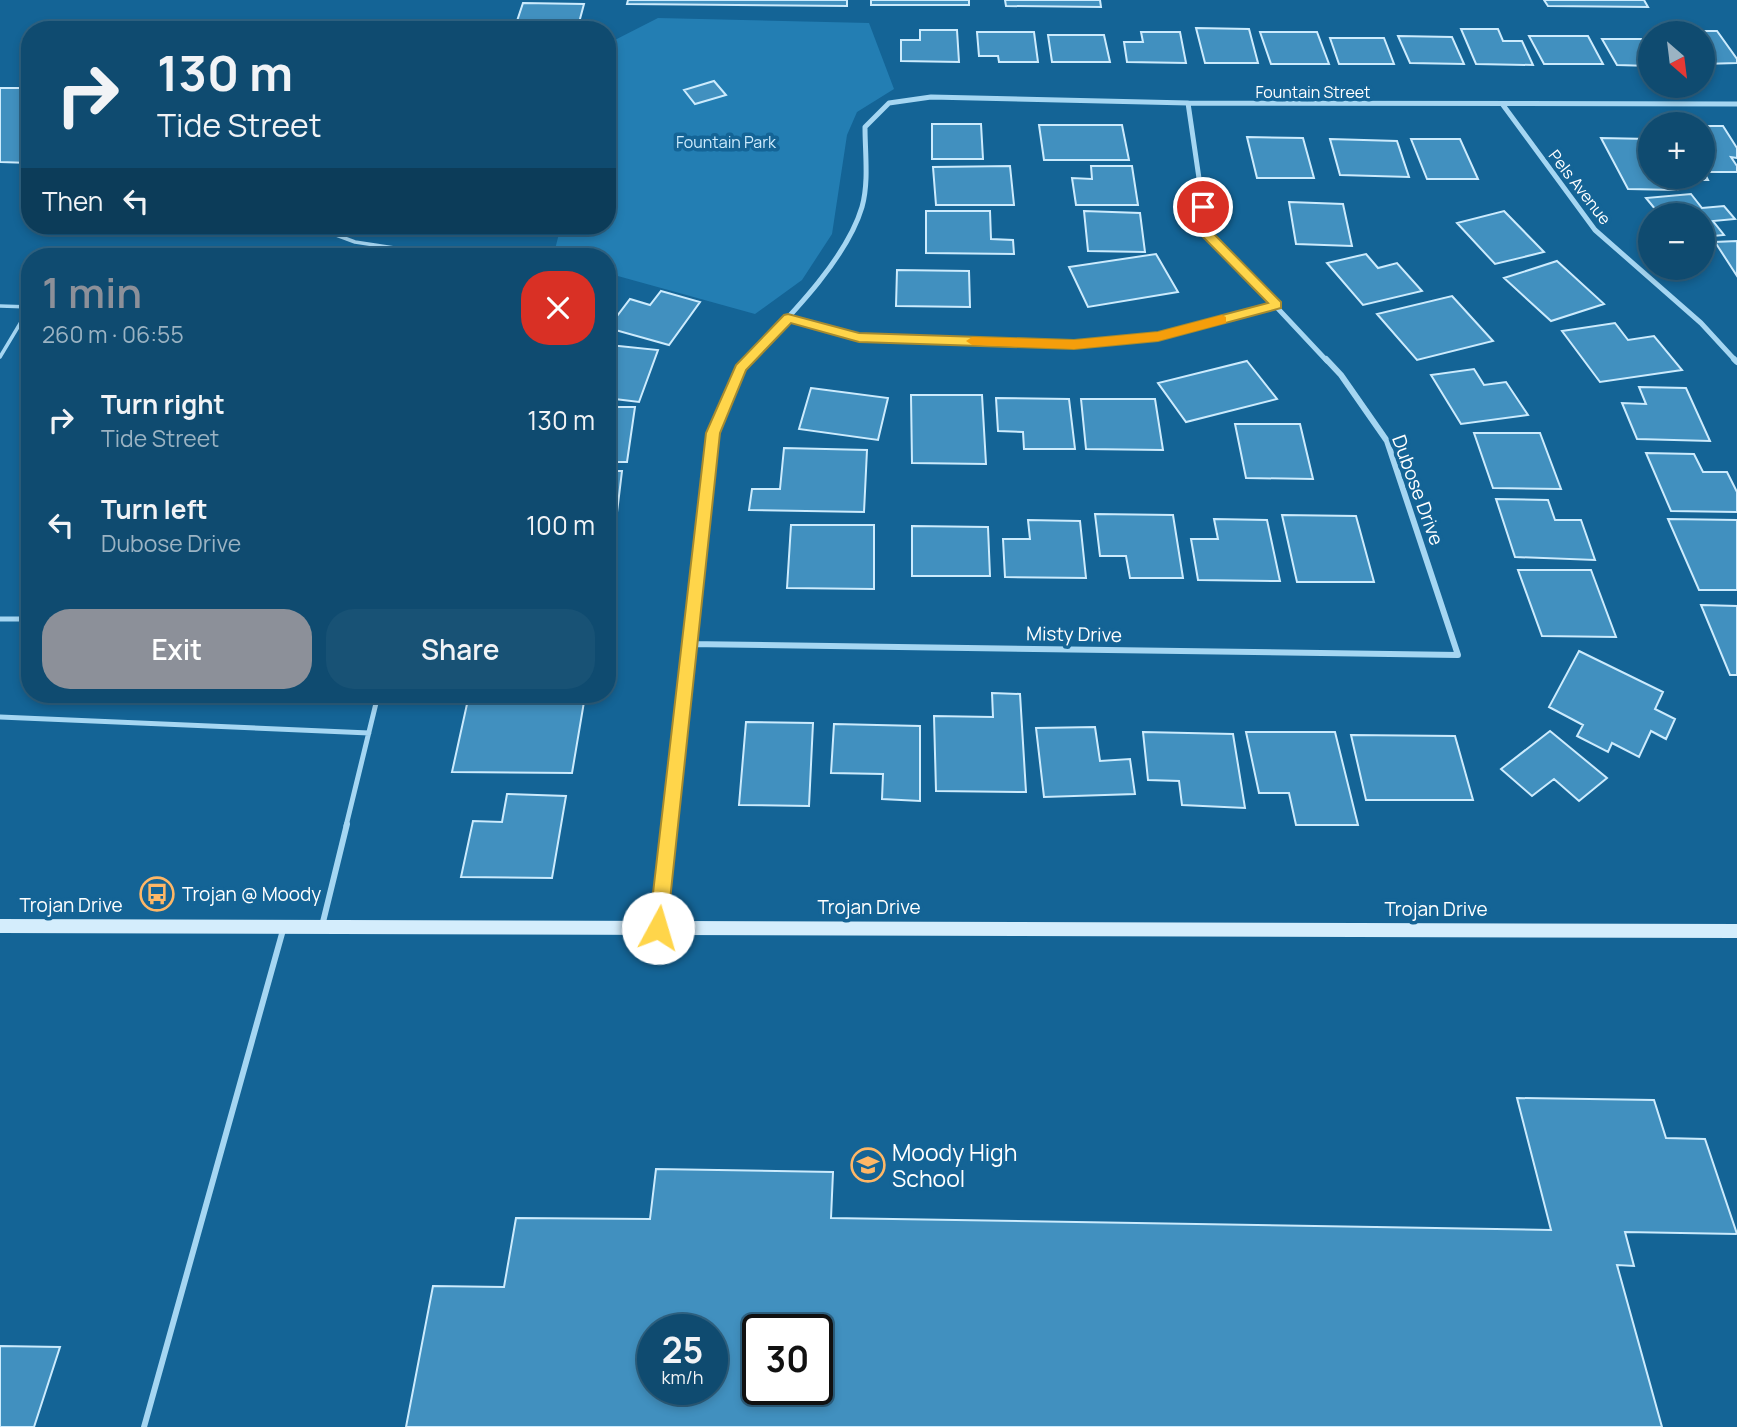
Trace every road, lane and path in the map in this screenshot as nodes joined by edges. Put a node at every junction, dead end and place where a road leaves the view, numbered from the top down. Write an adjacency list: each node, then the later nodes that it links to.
1 (1188, 103): 3 (street, Fountain Street); 6 (street, Dubose Drive); 9 (street, Fountain Street)
2 (1737, 104): 3 (street, Fountain Street)
3 (1503, 105): 12 (street, Pels Avenue)
4 (332, 235): 5 (lane)
5 (393, 248)
6 (1277, 305): 9 (street); 16 (street, Dubose Drive)
7 (0, 306): 8 (lane)
8 (21, 307)
9 (788, 318): 15 (street)
10 (21, 322): 11 (lane)
11 (0, 358)
12 (1737, 362)
13 (0, 619): 14 (lane)
14 (21, 620)
15 (688, 644): 16 (street, Misty Drive); 23 (street)
16 (1458, 655)
17 (376, 703): 19 (lane)
18 (0, 718): 19 (lane)
19 (369, 733): 21 (lane)
20 (0, 926): 22 (street, Trojan Drive)
21 (322, 926): 22 (street, Trojan Drive); 23 (street, Trojan Drive)
22 (284, 927): 25 (lane)
23 (658, 928): 24 (street, Trojan Drive)
24 (1737, 931)
25 (144, 1427)

